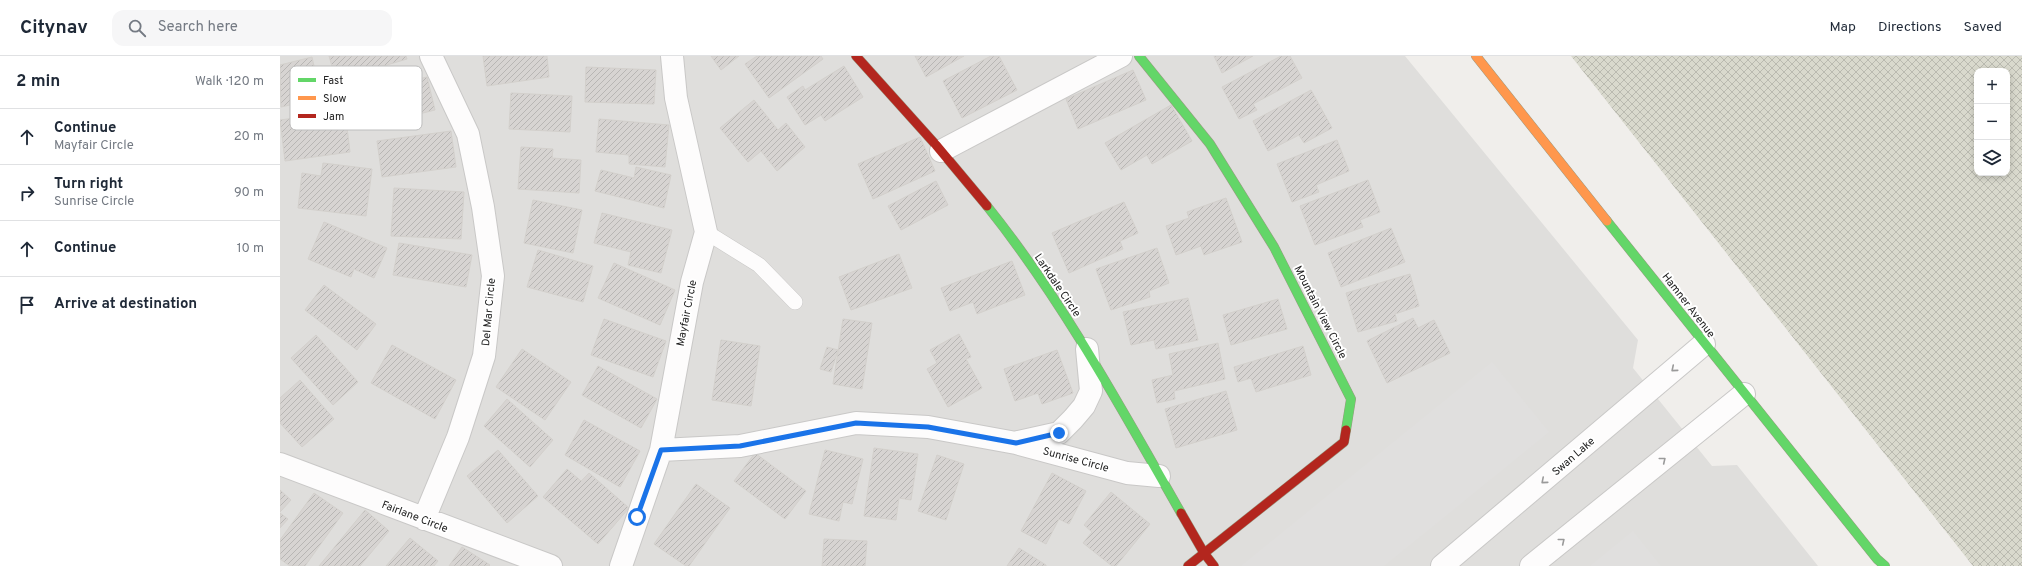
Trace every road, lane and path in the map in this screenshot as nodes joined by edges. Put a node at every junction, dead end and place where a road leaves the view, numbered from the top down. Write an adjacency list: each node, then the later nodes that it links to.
1 (431, 56): 17 (street, Del Mar Circle)
2 (672, 56): 8 (street, Mayfair Circle)
3 (856, 56): 7 (street, Larkdale Circle)
4 (1121, 56): 7 (street)
5 (1139, 56): 18 (street, Mountain View Circle)
6 (1476, 56): 10 (street, Hamner Avenue)
7 (941, 151): 11 (street, Larkdale Circle)
8 (706, 232): 9 (lane); 14 (street, Mayfair Circle)
9 (795, 302)
10 (1704, 344): 12 (street, Hamner Avenue); 23 (street, Swan Lake, one-way to 23)
11 (1087, 349): 13 (street); 16 (street, Larkdale Circle)
12 (1744, 394): 24 (street, one-way to 12); 25 (street, Hamner Avenue)
13 (1016, 443): 14 (street, Sunrise Circle); 16 (street, Sunrise Circle)
14 (661, 450): 20 (street, Mayfair Circle)
15 (280, 464): 17 (street, Fairlane Circle)
16 (1159, 476): 18 (street, Larkdale Circle)
17 (424, 519): 19 (street, Fairlane Circle)
18 (1204, 553): 21 (street, Mountain View Circle); 22 (street, Larkdale Circle)
19 (551, 566)
20 (621, 566)
21 (1188, 566)
22 (1214, 566)
23 (1442, 566)
24 (1531, 566)
25 (1885, 566)

